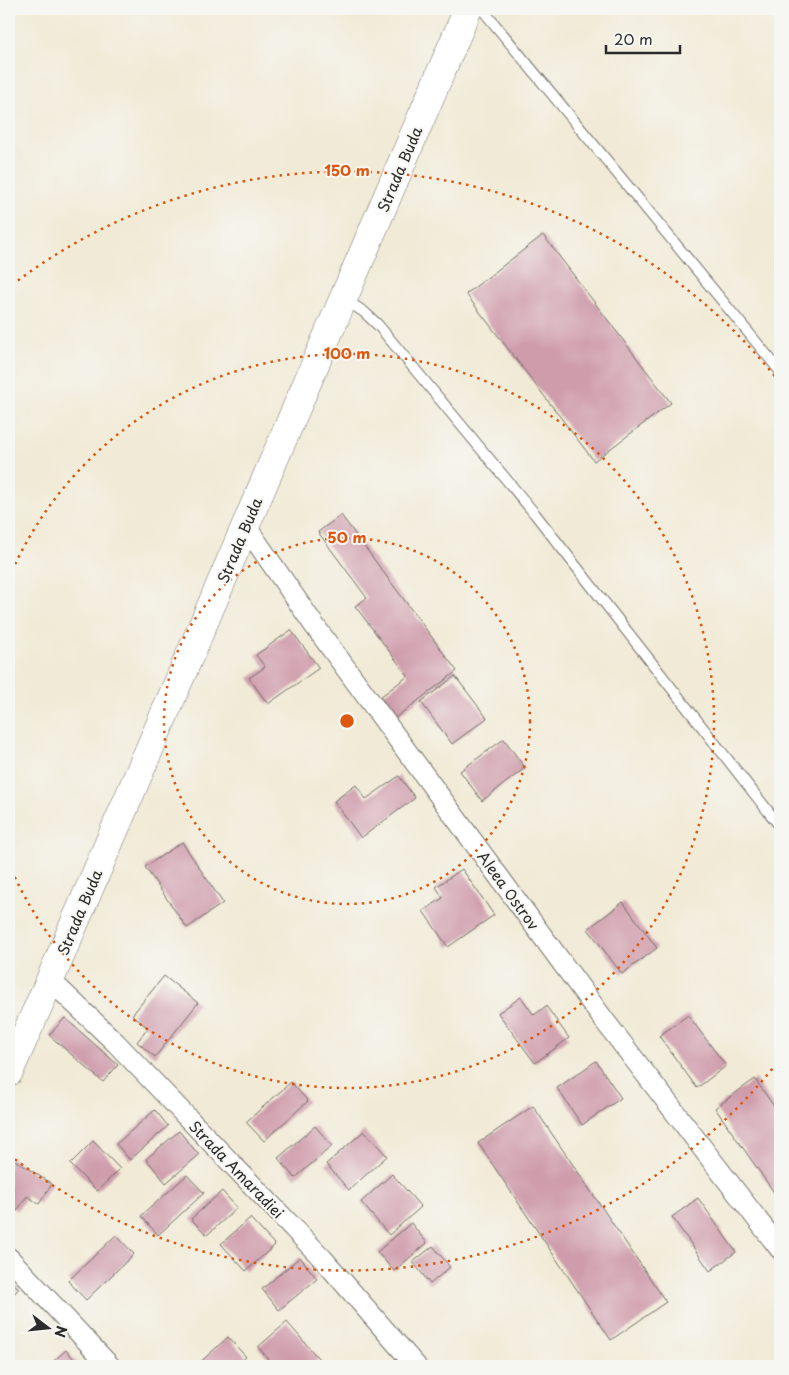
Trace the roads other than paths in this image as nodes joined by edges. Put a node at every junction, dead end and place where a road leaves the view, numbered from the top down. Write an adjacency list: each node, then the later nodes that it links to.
1 (468, 9): 3 (main road, Strada Buda)
2 (482, 9): 4 (lane)
3 (344, 298): 5 (main road, Strada Buda); 6 (lane)
4 (780, 371)
5 (245, 525): 7 (main road, Strada Buda); 9 (street, Aleea Ostrov)
6 (779, 825)
7 (50, 980): 8 (main road, Strada Buda); 12 (street, Strada Amaradiei)
8 (9, 1072)
9 (780, 1249)
10 (9, 1258): 11 (street)
11 (110, 1366)
12 (416, 1366)

